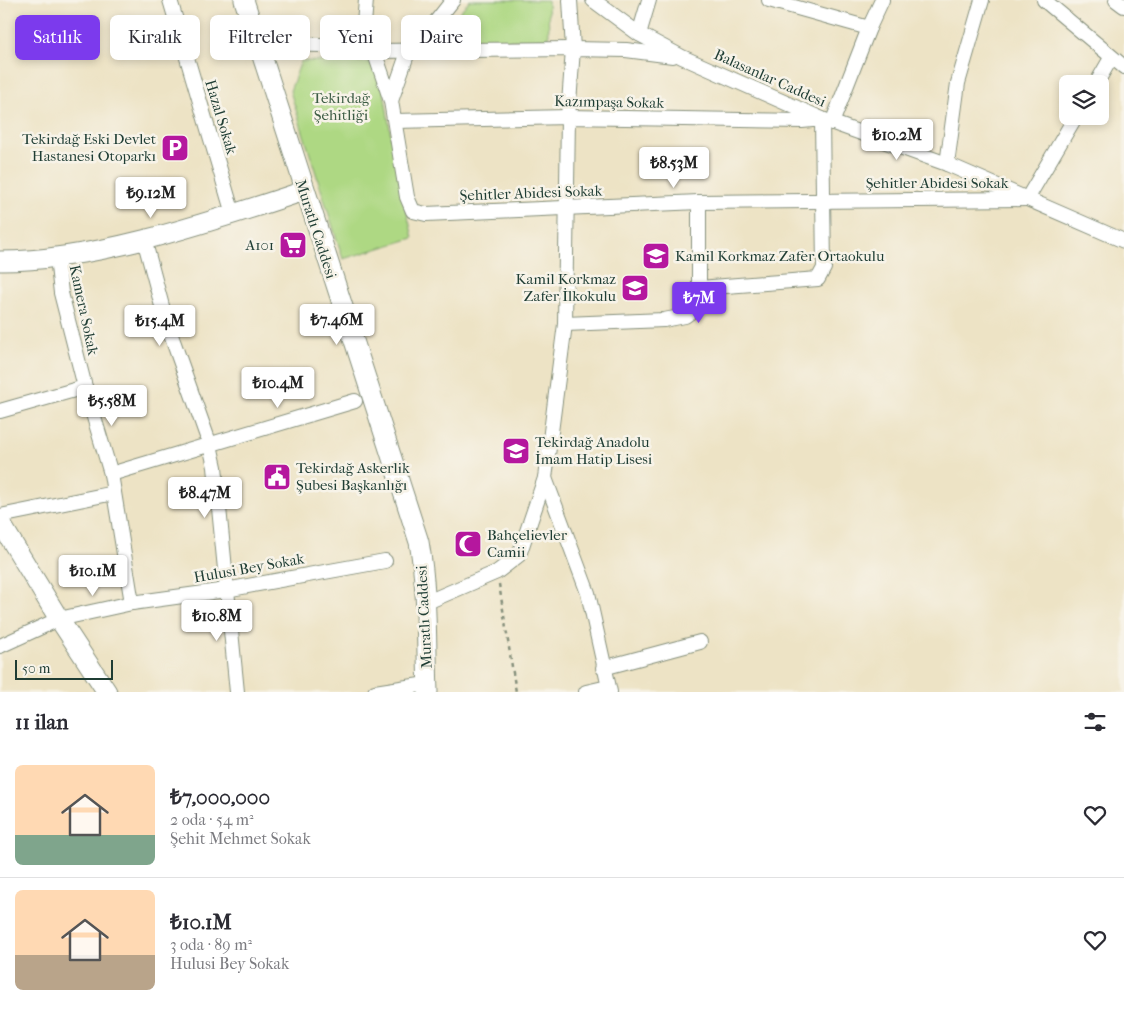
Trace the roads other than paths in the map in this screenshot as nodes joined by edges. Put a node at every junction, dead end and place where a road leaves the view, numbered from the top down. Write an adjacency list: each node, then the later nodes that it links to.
1 (170, 0): 39 (street, Hazal Sokak)
2 (244, 0): 14 (main road, Muratlı Caddesi)
3 (366, 0): 15 (street)
4 (454, 0): 16 (street)
5 (570, 0): 19 (street)
6 (592, 0): 18 (street)
7 (649, 0): 18 (street)
8 (769, 0): 17 (street)
9 (882, 0): 17 (street)
10 (982, 0): 33 (street)
11 (1044, 0): 22 (street)
12 (1116, 0): 13 (street)
13 (1124, 6)
14 (248, 15)
15 (367, 15)
16 (442, 15)
17 (869, 28): 31 (street)
18 (639, 34): 21 (street)
19 (573, 48): 20 (street); 21 (street); 29 (street)
20 (481, 49)
21 (682, 57): 31 (street, Balasanlar Caddesi)
22 (1111, 58): 26 (street); 27 (street)
23 (262, 60): 34 (main road, Muratlı Caddesi)
24 (373, 60): 28 (street, Şehitler Abidesi Sokak)
25 (409, 60): 28 (street)
26 (1124, 67)
27 (1101, 75)
28 (391, 101): 30 (street, Şehitler Abidesi Sokak)
29 (568, 117): 30 (street, Kazımpaşa Sokak); 31 (street, Kazımpaşa Sokak); 38 (street)
30 (395, 121): 38 (street, Şehitler Abidesi Sokak)
31 (827, 121): 33 (street, Balasanlar Caddesi); 36 (street)
32 (1071, 125): 35 (street)
33 (947, 164): 35 (street, Balasanlar Caddesi)
34 (304, 192): 39 (main road); 58 (main road, Muratlı Caddesi)
35 (1027, 199): 36 (street, Şehitler Abidesi Sokak); 41 (street, Balasanlar Caddesi)
36 (821, 200): 37 (street, Şehitler Abidesi Sokak); 44 (street)
37 (699, 202): 38 (street, Şehitler Abidesi Sokak); 44 (street)
38 (568, 208): 45 (street)
39 (234, 214): 40 (main road)
40 (144, 239): 42 (main road); 49 (street)
41 (1124, 241)
42 (57, 257): 43 (main road); 46 (street, Kamera Sokak)
43 (0, 261)
44 (700, 288): 45 (street)
45 (565, 324): 51 (street)
46 (85, 387): 48 (street); 50 (street, Kamera Sokak)
47 (355, 401): 49 (street)
48 (0, 411)
49 (210, 445): 50 (street); 56 (street)
50 (112, 474): 52 (street, Kamera Sokak)
51 (545, 478): 58 (street); 62 (street)
52 (114, 493): 53 (street); 57 (street, Kamera Sokak)
53 (0, 516)
54 (0, 522): 59 (main road)
55 (385, 561): 56 (street, Hulusi Bey Sokak)
56 (226, 590): 57 (street, Hulusi Bey Sokak); 66 (street)
57 (132, 602): 59 (street, Hulusi Bey Sokak)
58 (425, 603): 63 (main road, Muratlı Caddesi)
59 (59, 620): 61 (street, Hulusi Bey Sokak); 65 (main road)
60 (700, 642): 62 (street)
61 (0, 646)
62 (603, 668): 64 (street)
63 (427, 688): 67 (street)
64 (609, 689): 68 (street)
65 (107, 692)
66 (236, 692)
67 (375, 692)
68 (586, 692)

